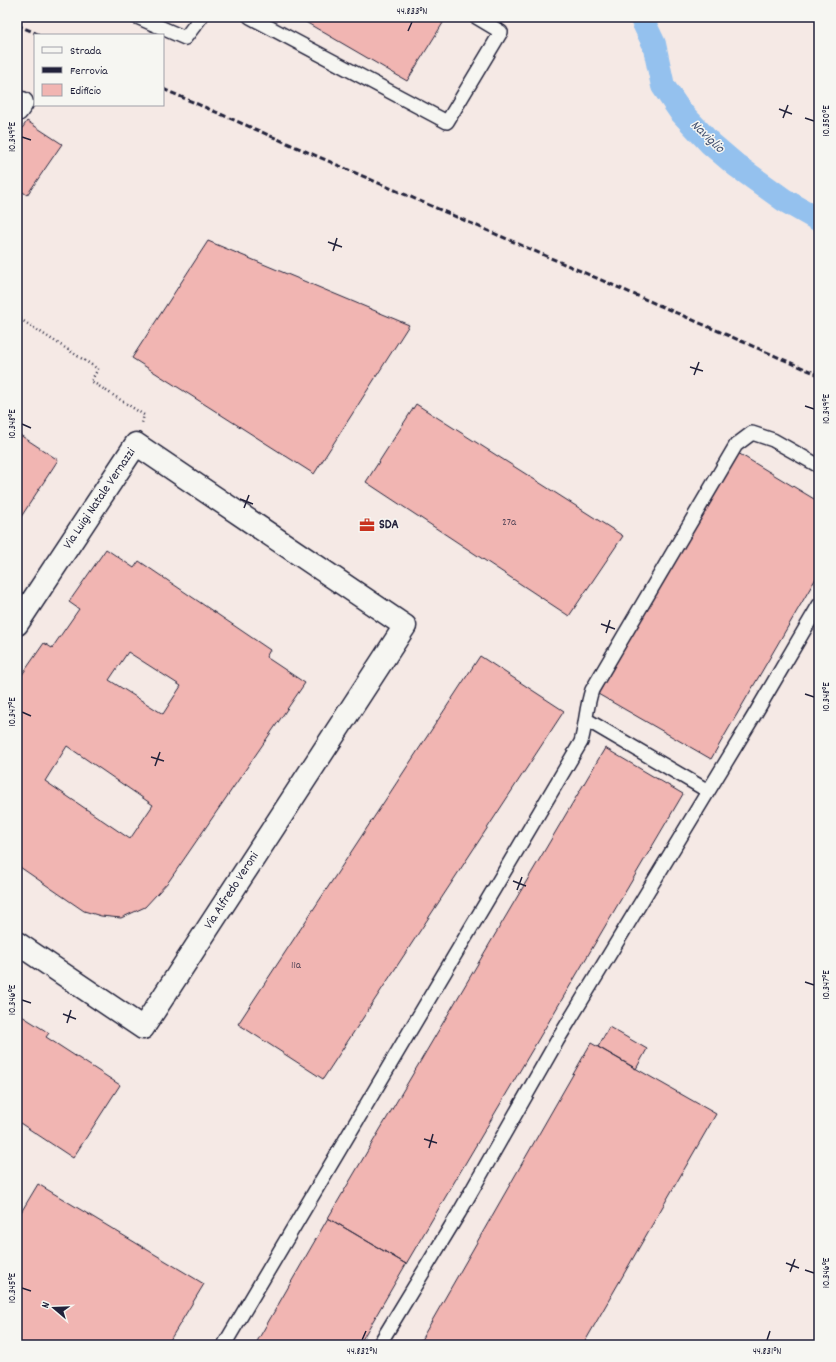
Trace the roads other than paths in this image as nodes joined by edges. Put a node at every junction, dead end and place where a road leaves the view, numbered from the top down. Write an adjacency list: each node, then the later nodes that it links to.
1 (137, 17): 2 (lane)
2 (202, 17)
3 (250, 17): 4 (lane)
4 (476, 17)
5 (819, 466): 9 (lane)
6 (819, 605): 10 (lane)
7 (17, 624): 8 (street, Via Luigi Natale Vernazzi)
8 (405, 626): 11 (street, Via Alfredo Veroni)
9 (587, 720): 10 (lane); 12 (lane)
10 (708, 790): 13 (lane)
11 (17, 943)
12 (224, 1345)
13 (379, 1345)

